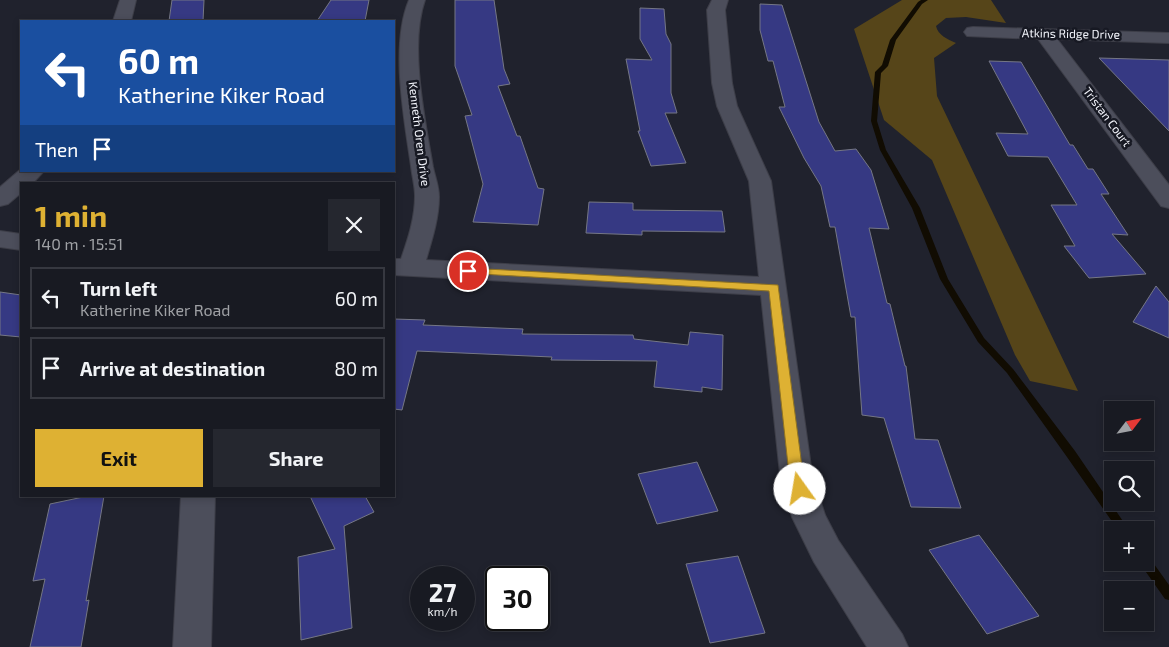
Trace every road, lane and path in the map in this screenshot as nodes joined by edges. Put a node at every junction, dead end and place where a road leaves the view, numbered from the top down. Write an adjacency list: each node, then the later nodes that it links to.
1 (128, 0): 4 (street)
2 (416, 0): 15 (street, Kenneth Oren Drive)
3 (720, 0): 16 (street)
4 (122, 20)
5 (973, 32): 6 (street, Atkins Ridge Drive)
6 (1044, 34): 7 (street, Atkins Ridge Drive); 12 (street, Tristan Court)
7 (1169, 38)
8 (32, 172): 10 (street)
9 (20, 182): 11 (street)
10 (20, 182)
11 (0, 199)
12 (1169, 201)
13 (0, 239): 14 (street)
14 (20, 242)
15 (402, 268): 16 (street)
16 (774, 287): 19 (street)
17 (198, 497): 18 (street)
18 (192, 647)
19 (889, 647)

